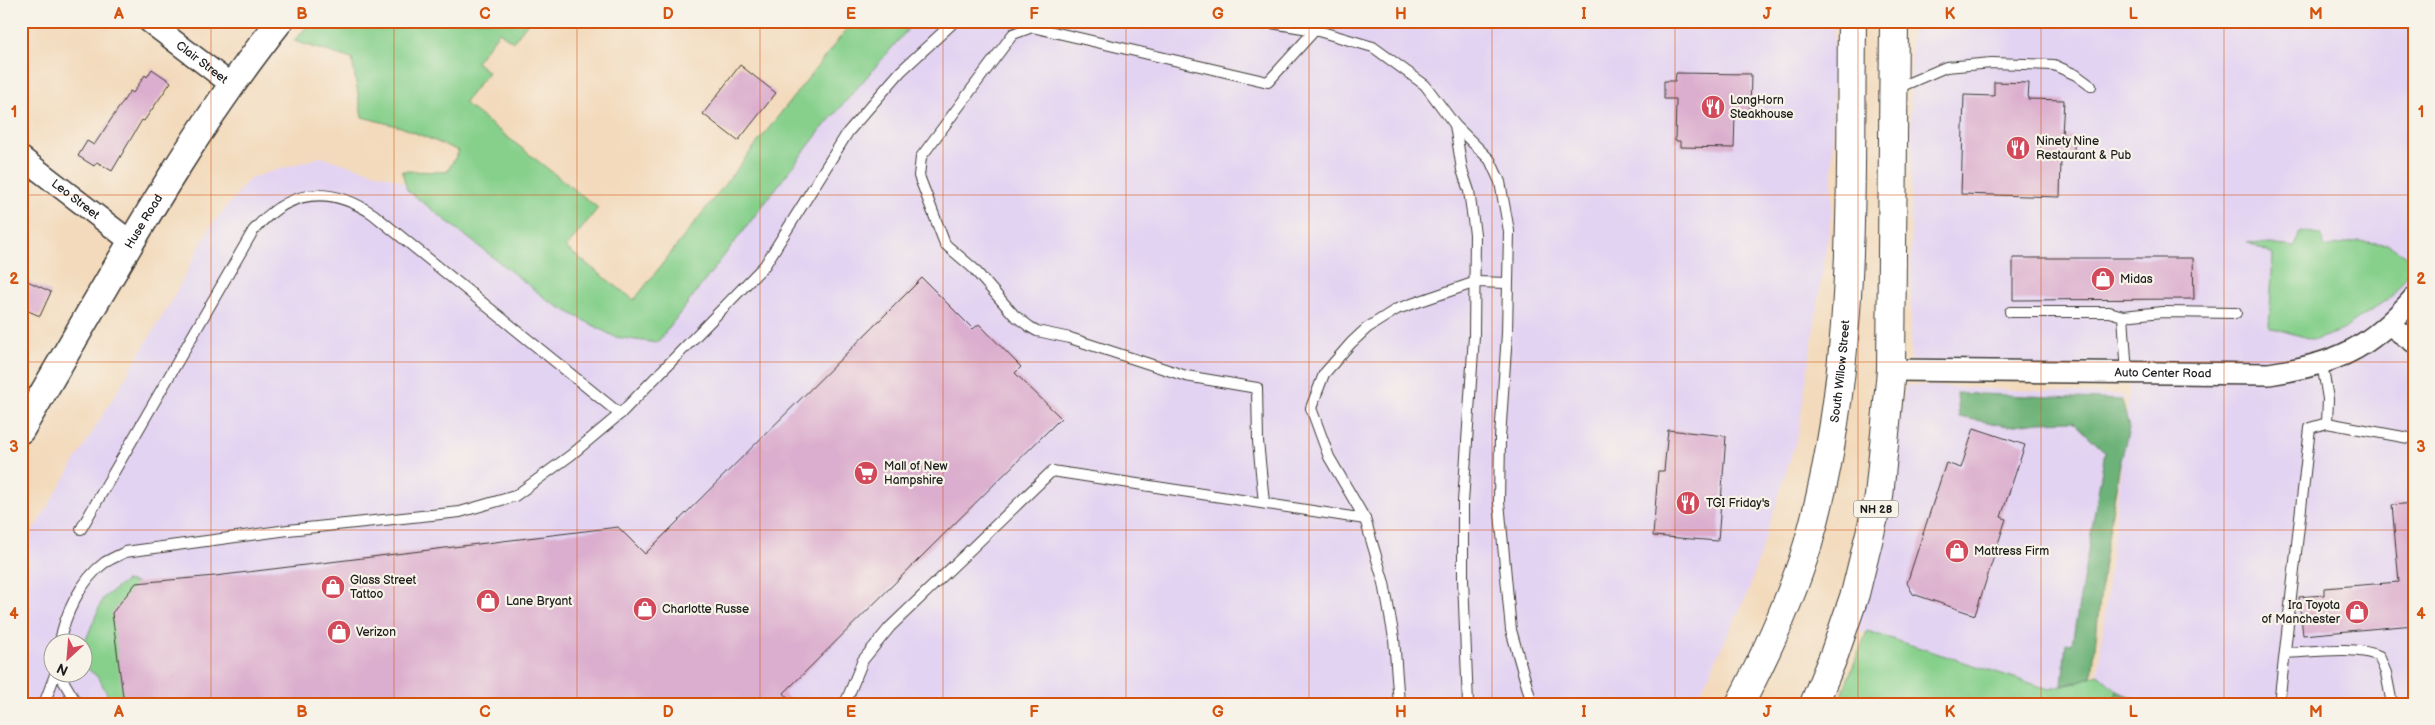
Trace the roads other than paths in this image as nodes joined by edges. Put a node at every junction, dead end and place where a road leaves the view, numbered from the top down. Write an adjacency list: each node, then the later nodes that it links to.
1 (148, 21): 8 (street, Clair Street)
2 (280, 21): 8 (street, Huse Road)
3 (955, 21): 25 (lane)
4 (1259, 21): 7 (lane)
5 (1852, 21): 42 (main road, South Willow Street)
6 (1894, 21): 10 (main road, NH 28)
7 (1316, 30): 11 (lane); 29 (lane)
8 (232, 85): 13 (street, Huse Road)
9 (2090, 86): 10 (lane)
10 (1894, 89): 23 (main road, NH 28)
11 (1455, 126): 14 (lane); 15 (lane)
12 (21, 157): 13 (street, Leo Street)
13 (130, 241): 27 (street, Huse Road)
14 (1476, 282): 15 (lane); 30 (lane); 40 (lane)
15 (1508, 283): 41 (lane)
16 (2414, 298): 20 (street, Auto Center Road)
17 (2010, 312): 19 (lane)
18 (2236, 313): 19 (lane)
19 (2123, 316): 24 (lane)
20 (2390, 325): 21 (street); 22 (street, Auto Center Road)
21 (2414, 342)
22 (2322, 363): 24 (street, Auto Center Road); 26 (lane)
23 (1891, 370): 24 (street, Auto Center Road); 43 (main road, NH 28)
24 (2127, 374)
25 (620, 414): 31 (lane); 32 (lane)
26 (2327, 423): 28 (lane); 33 (lane)
27 (21, 430)
28 (2414, 439)
29 (1264, 503): 30 (lane); 38 (lane)
30 (1365, 519): 39 (lane)
31 (81, 529)
32 (62, 632)
33 (2285, 653): 44 (lane); 45 (lane)
34 (53, 682): 36 (lane)
35 (63, 682): 37 (lane)
36 (44, 704)
37 (77, 704)
38 (845, 704)
39 (1399, 704)
40 (1468, 704)
41 (1532, 704)
42 (1740, 704)
43 (1814, 704)
44 (2279, 704)
45 (2392, 704)

